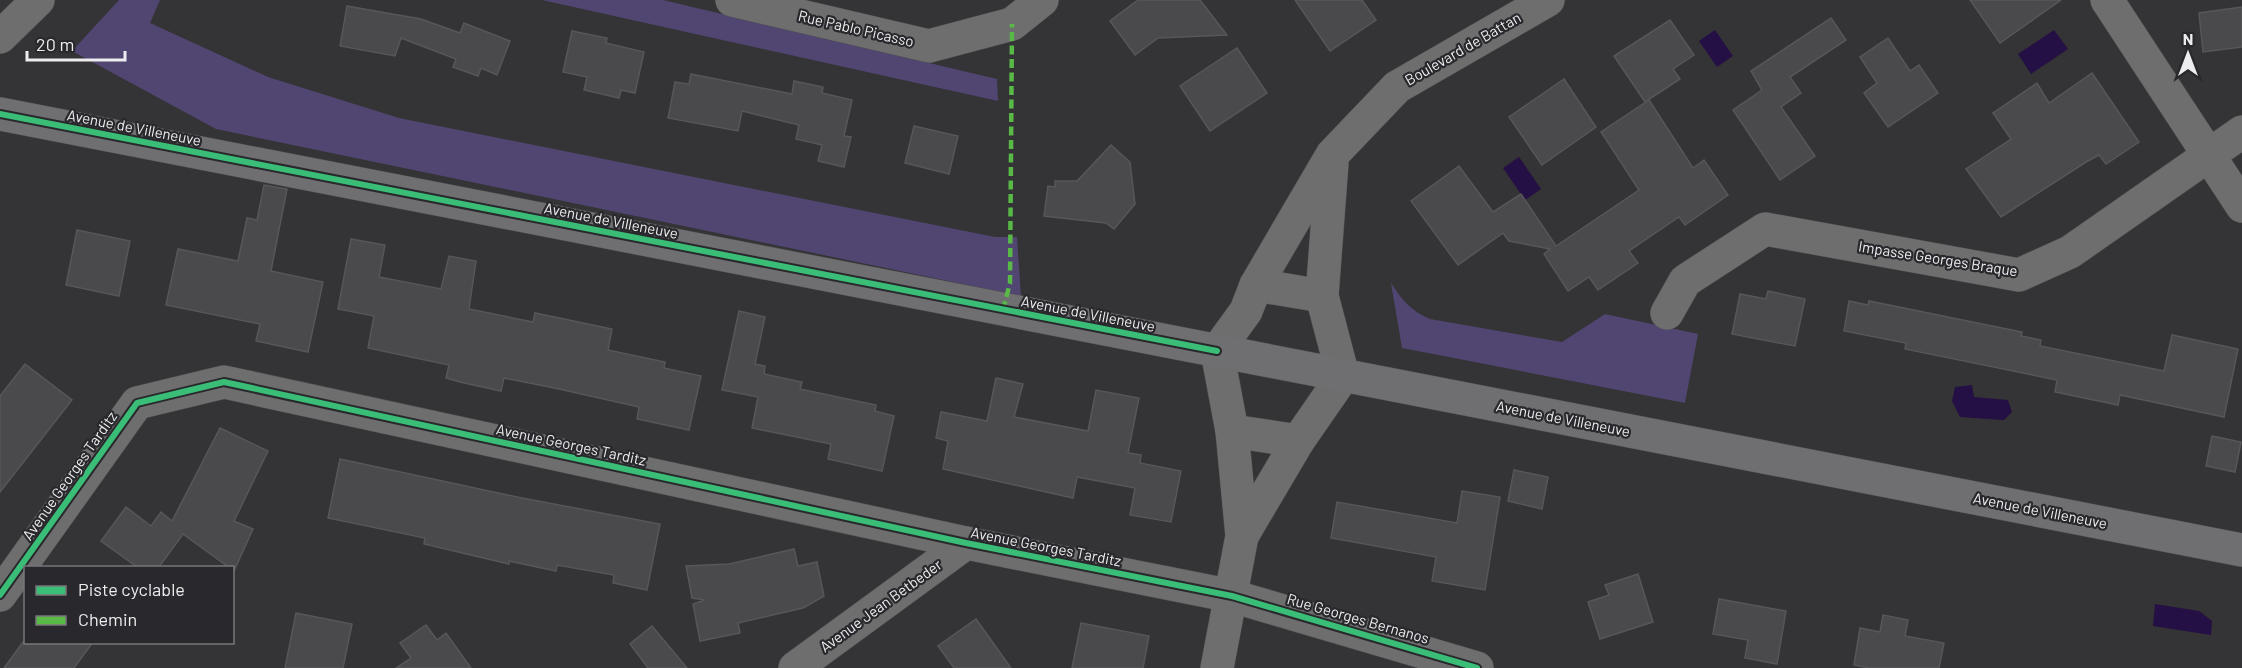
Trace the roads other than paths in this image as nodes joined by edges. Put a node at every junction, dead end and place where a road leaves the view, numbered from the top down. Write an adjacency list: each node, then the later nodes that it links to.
1 (38, 0): 6 (street)
2 (732, 0): 3 (street, Rue Pablo Picasso)
3 (1042, 0)
4 (1548, 0): 10 (street, Boulevard de Battan)
5 (2107, 0): 9 (street)
6 (0, 37)
7 (0, 114): 15 (main road, Avenue de Villeneuve)
8 (2242, 132): 9 (street, Impasse Georges Braque)
9 (2209, 154): 11 (street); 14 (street, Impasse Georges Braque)
10 (1332, 155): 12 (street, Boulevard de Battan); 13 (street)
11 (2242, 206)
12 (1256, 285): 13 (street); 15 (street, Boulevard de Battan)
13 (1322, 296): 16 (street)
14 (1667, 313)
15 (1217, 351): 16 (main road, Avenue de Villeneuve); 17 (street)
16 (1343, 376): 18 (street); 21 (main road, Avenue de Villeneuve)
17 (1232, 431): 18 (street); 19 (street)
18 (1298, 441): 19 (street)
19 (1242, 536): 23 (street)
20 (966, 543): 22 (street, Avenue Georges Tarditz); 23 (street, Avenue Georges Tarditz); 24 (street, Avenue Jean Betbeder)
21 (2242, 550)
22 (0, 595)
23 (1232, 596): 25 (street); 26 (street, Rue Georges Bernanos)
24 (795, 668)
25 (1217, 668)
26 (1477, 668)

